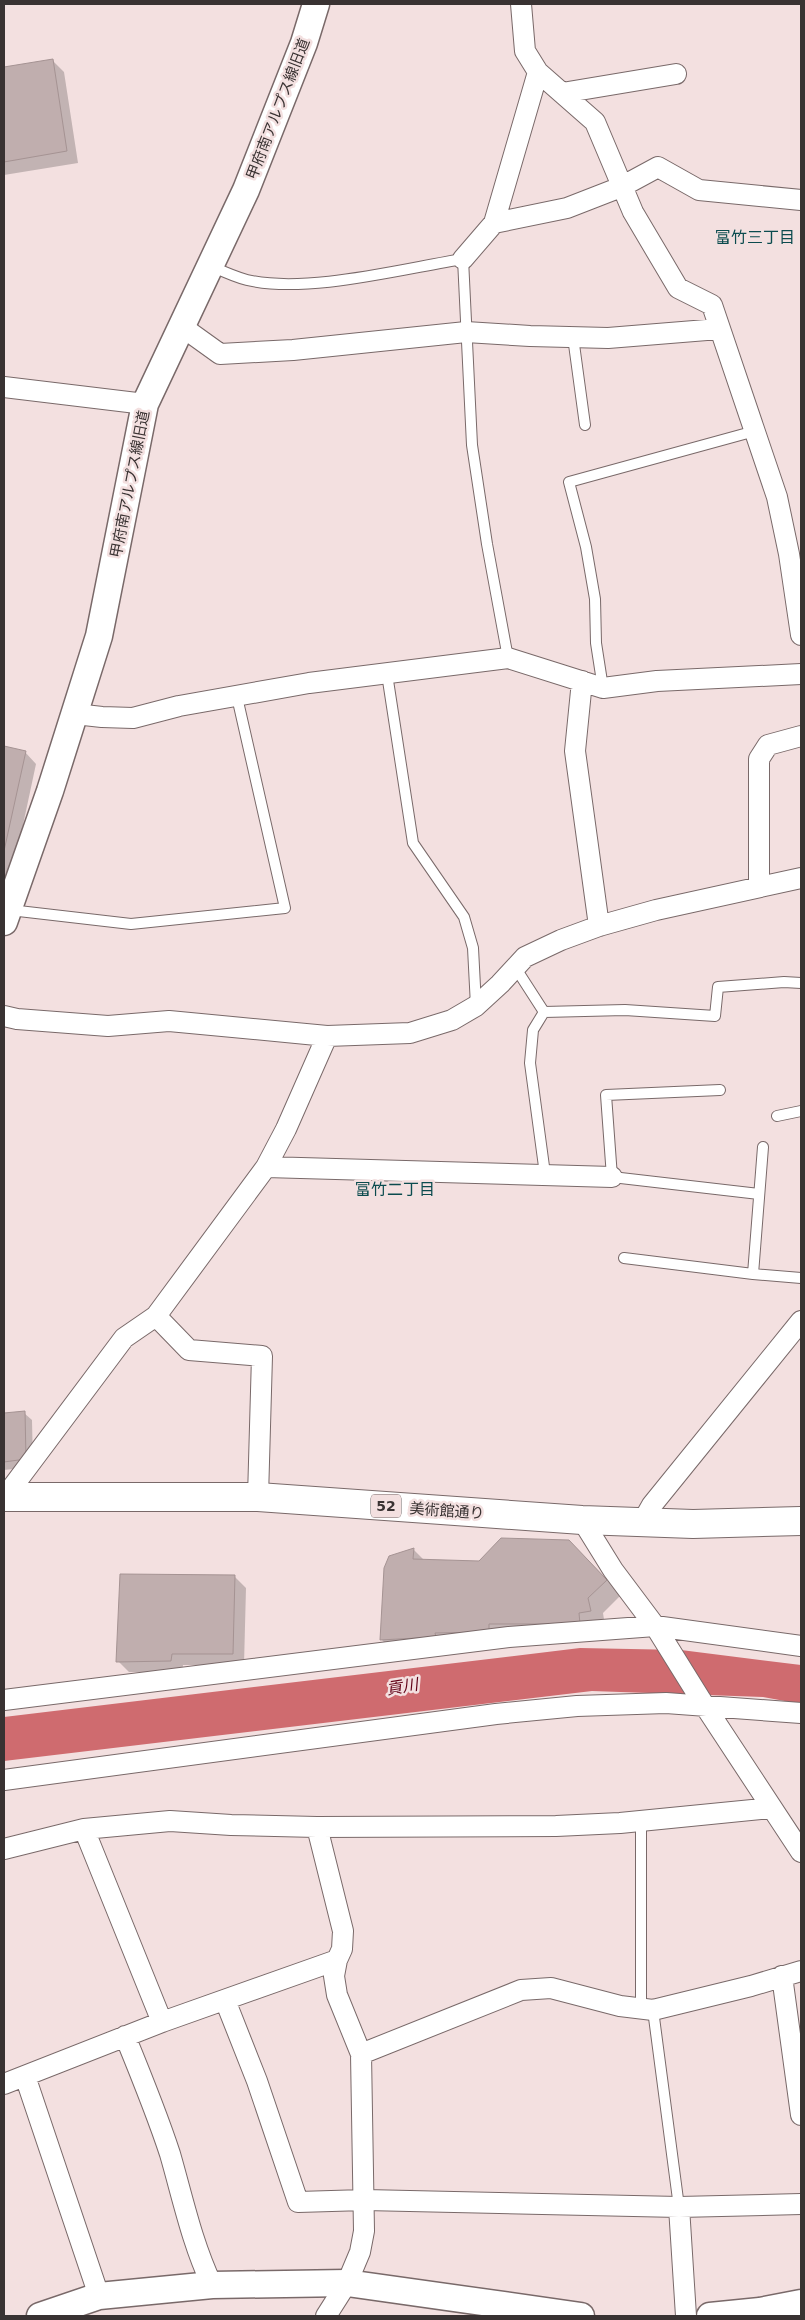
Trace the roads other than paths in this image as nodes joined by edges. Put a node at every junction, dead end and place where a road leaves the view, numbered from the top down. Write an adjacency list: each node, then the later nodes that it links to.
1 (316, 4): 10 (street, 甲府南アルプス線旧道)
2 (521, 4): 3 (street)
3 (538, 72): 5 (street); 8 (street)
4 (676, 74): 5 (street)
5 (562, 93): 6 (street)
6 (621, 187): 7 (street); 8 (street); 12 (street)
7 (801, 200)
8 (494, 223): 9 (street)
9 (463, 259): 10 (lane); 13 (lane)
10 (210, 266): 11 (street, 甲府南アルプス線旧道)
11 (181, 326): 13 (street); 16 (street, 甲府南アルプス線旧道)
12 (720, 329): 14 (street); 18 (street)
13 (466, 332): 14 (street); 20 (lane)
14 (573, 337): 17 (lane)
15 (4, 387): 16 (street)
16 (146, 404): 26 (street, 甲府南アルプス線旧道)
17 (586, 425)
18 (755, 431): 19 (street); 24 (lane)
19 (801, 635)
20 (508, 658): 21 (street); 23 (street)
21 (387, 674): 25 (street); 34 (lane)
22 (801, 674): 24 (street)
23 (582, 681): 24 (street); 31 (street)
24 (603, 688)
25 (237, 697): 26 (street); 30 (lane)
26 (75, 714): 30 (street, 甲府南アルプス線旧道)
27 (801, 736): 29 (street)
28 (801, 878): 29 (street)
29 (759, 887): 31 (street)
30 (6, 916)
31 (599, 926): 32 (street)
32 (515, 967): 34 (street); 35 (lane)
33 (801, 983): 35 (lane)
34 (476, 1006): 37 (street)
35 (544, 1012): 43 (lane)
36 (4, 1016): 37 (street)
37 (327, 1036): 42 (street)
38 (720, 1090): 44 (lane)
39 (801, 1111): 40 (lane)
40 (778, 1116)
41 (763, 1147): 45 (lane)
42 (266, 1167): 43 (street); 49 (street)
43 (545, 1174): 44 (street)
44 (612, 1177): 45 (lane)
45 (759, 1194): 47 (lane)
46 (624, 1258): 47 (lane)
47 (753, 1274): 48 (lane)
48 (801, 1278)
49 (156, 1316): 51 (street); 52 (street)
50 (801, 1321): 54 (street)
51 (4, 1497): 52 (highway, 美術館通り / 52)
52 (258, 1497): 53 (highway, 美術館通り / 52)
53 (582, 1520): 54 (highway, 美術館通り / 52); 56 (street)
54 (643, 1521): 55 (highway, 美術館通り / 52)
55 (801, 1521)
56 (655, 1626): 57 (street); 58 (street); 59 (street)
57 (801, 1646)
58 (4, 1700)
59 (703, 1704): 60 (street); 61 (street); 62 (street)
60 (801, 1713)
61 (4, 1780)
62 (771, 1808): 63 (street); 67 (street)
63 (641, 1821): 64 (street); 71 (lane)
64 (318, 1827): 65 (street); 68 (street)
65 (84, 1829): 66 (street); 72 (street)
66 (4, 1849)
67 (801, 1852)
68 (337, 1960): 70 (street); 74 (street)
69 (792, 1974): 71 (street); 77 (street)
70 (225, 2000): 72 (street); 78 (street)
71 (647, 2009): 74 (street); 80 (lane)
72 (162, 2022): 73 (street)
73 (125, 2036): 75 (street); 82 (street)
74 (361, 2054): 78 (street)
75 (25, 2076): 76 (street); 83 (street)
76 (4, 2084)
77 (801, 2115)
78 (365, 2200): 80 (street); 81 (street)
79 (801, 2204): 80 (street)
80 (679, 2206): 89 (street)
81 (347, 2283): 82 (street); 87 (street); 88 (street)
82 (212, 2285): 83 (street)
83 (100, 2296): 86 (street)
84 (801, 2303): 85 (street)
85 (761, 2313): 90 (street)
86 (40, 2316)
87 (326, 2316)
88 (581, 2316)
89 (686, 2316)
90 (710, 2316)

